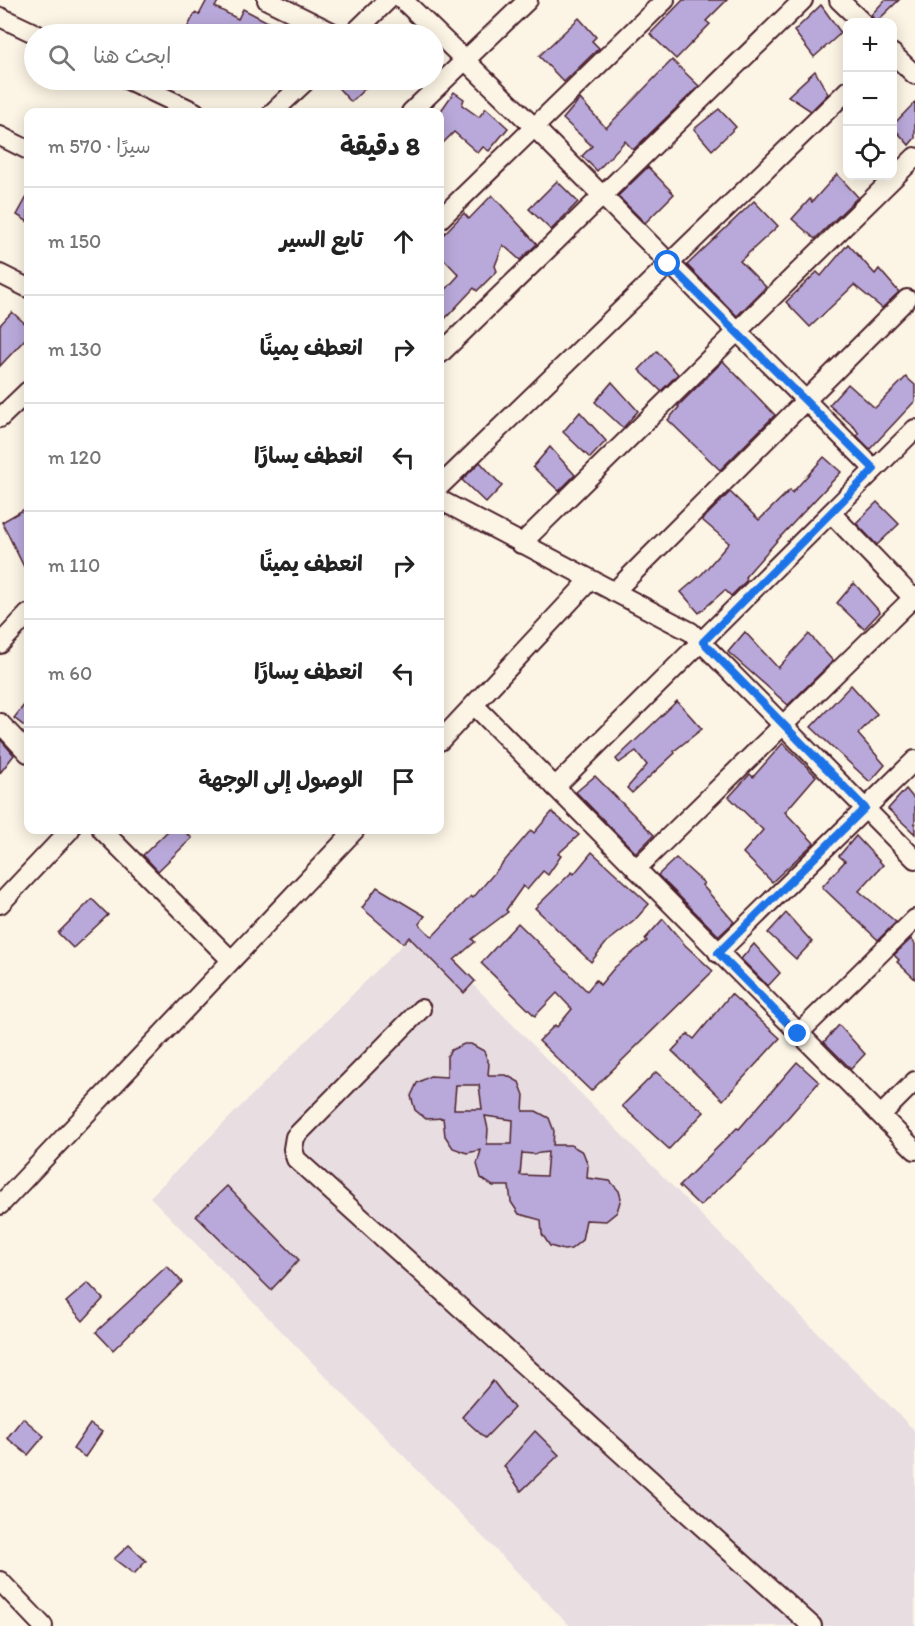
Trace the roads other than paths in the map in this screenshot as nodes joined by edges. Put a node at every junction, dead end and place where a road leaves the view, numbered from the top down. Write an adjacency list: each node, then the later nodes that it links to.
1 (267, 0): 10 (street)
2 (388, 0): 11 (street)
3 (404, 0): 12 (street)
4 (528, 0): 16 (street)
5 (665, 0): 26 (street)
6 (803, 0): 30 (street)
7 (839, 0): 9 (street)
8 (0, 17): 13 (street)
9 (858, 18)
10 (316, 24)
11 (363, 24)
12 (428, 24)
13 (24, 28)
14 (444, 39): 16 (street)
15 (897, 58): 17 (street)
16 (465, 60): 18 (street); 26 (street)
17 (915, 75)
18 (444, 80)
19 (149, 90): 23 (street)
20 (296, 90): 24 (street)
21 (434, 90): 25 (street)
22 (843, 95): 32 (street)
23 (187, 108)
24 (277, 108)
25 (415, 108)
26 (534, 127): 30 (street); 31 (street)
27 (0, 136): 28 (street)
28 (24, 148)
29 (915, 157): 36 (street)
30 (602, 196): 32 (street); 37 (street)
31 (444, 215)
32 (668, 264): 36 (street); 43 (street)
33 (0, 274): 34 (street)
34 (24, 286)
35 (907, 299): 39 (street)
36 (737, 331): 39 (street); 46 (street)
37 (444, 350)
38 (24, 395): 40 (street)
39 (805, 400): 42 (street); 48 (street)
40 (0, 416)
41 (915, 429): 42 (street)
42 (874, 469): 45 (street)
43 (444, 482)
44 (444, 502): 46 (street)
45 (831, 513): 49 (street); 51 (street)
46 (521, 544): 47 (street)
47 (590, 580): 48 (street); 53 (street)
48 (614, 592): 51 (street)
49 (914, 598): 55 (street)
50 (24, 618): 52 (street)
51 (703, 642): 55 (street); 59 (street)
52 (0, 644)
53 (474, 705): 56 (street); 59 (street)
54 (0, 723): 57 (street)
55 (784, 725): 60 (street); 65 (street)
56 (444, 737)
57 (24, 749)
58 (915, 760): 60 (street)
59 (555, 787): 65 (street)
60 (865, 808): 64 (street); 68 (street)
61 (66, 834): 66 (street)
62 (106, 834): 69 (street)
63 (351, 834): 69 (street)
64 (915, 859)
65 (636, 870): 68 (street)
66 (0, 904)
67 (915, 919): 71 (street)
68 (718, 953): 71 (street)
69 (231, 960): 75 (street)
70 (421, 1009): 78 (street)
71 (798, 1034): 73 (street)
72 (915, 1081): 73 (street)
73 (881, 1115): 74 (street)
74 (915, 1150)
75 (0, 1205)
76 (0, 1581): 77 (street)
77 (43, 1626)
78 (812, 1626)

